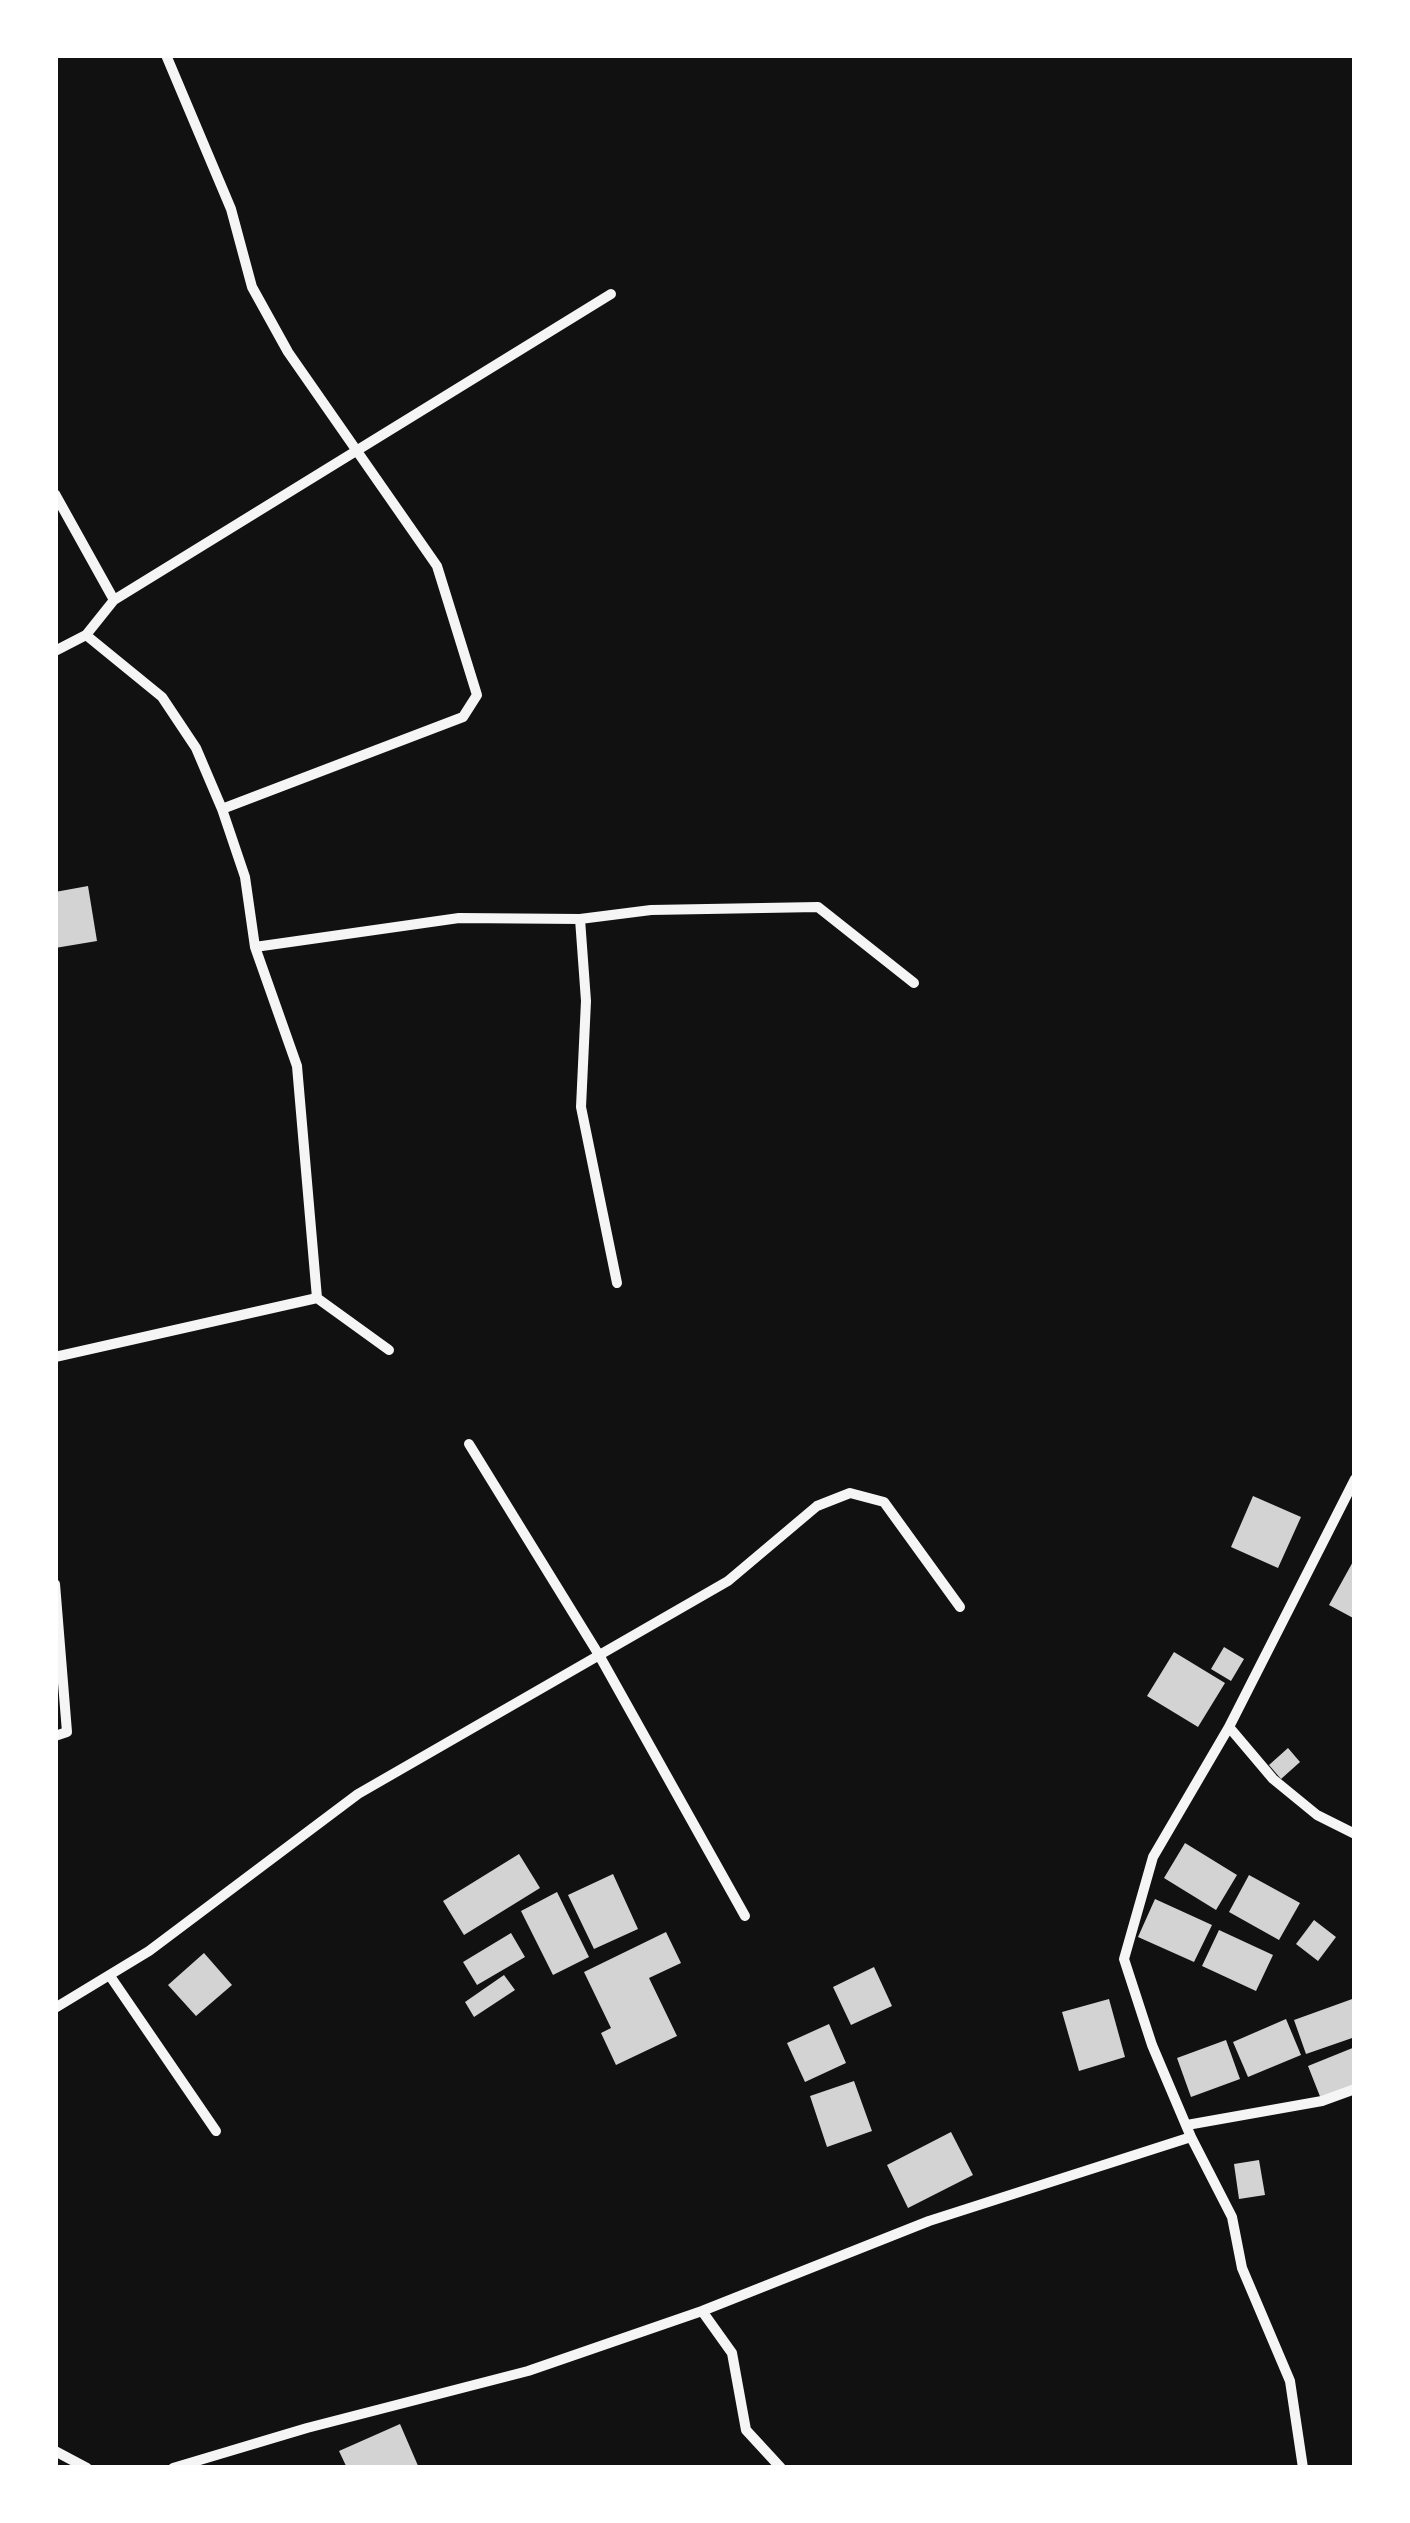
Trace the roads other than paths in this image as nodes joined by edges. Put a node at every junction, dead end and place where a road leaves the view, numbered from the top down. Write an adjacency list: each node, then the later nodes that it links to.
1 (166, 55): 3 (street)
2 (611, 294): 3 (street)
3 (358, 452): 5 (street); 8 (street)
4 (55, 494): 5 (street)
5 (114, 600): 6 (street)
6 (86, 635): 7 (street); 8 (street)
7 (55, 651)
8 (222, 809): 10 (street)
9 (580, 920): 10 (street); 11 (street); 12 (street)
10 (255, 947): 13 (street)
11 (914, 983)
12 (618, 1284)
13 (318, 1298): 14 (street); 15 (street)
14 (388, 1350)
15 (55, 1357)
16 (468, 1444): 20 (street)
17 (1355, 1479): 21 (street)
18 (55, 1584): 22 (street)
19 (960, 1607): 20 (street)
20 (598, 1655): 24 (street); 25 (street)
21 (1229, 1727): 23 (street); 28 (street)
22 (55, 1736)
23 (1355, 1834)
24 (745, 1916)
25 (110, 1976): 26 (street); 29 (street)
26 (55, 2008)
27 (1355, 2089): 28 (street)
28 (1189, 2130): 30 (street); 35 (street)
29 (216, 2131)
30 (702, 2312): 33 (street); 34 (street)
31 (55, 2451): 32 (street)
32 (88, 2468)
33 (173, 2468)
34 (781, 2468)
35 (1303, 2468)

